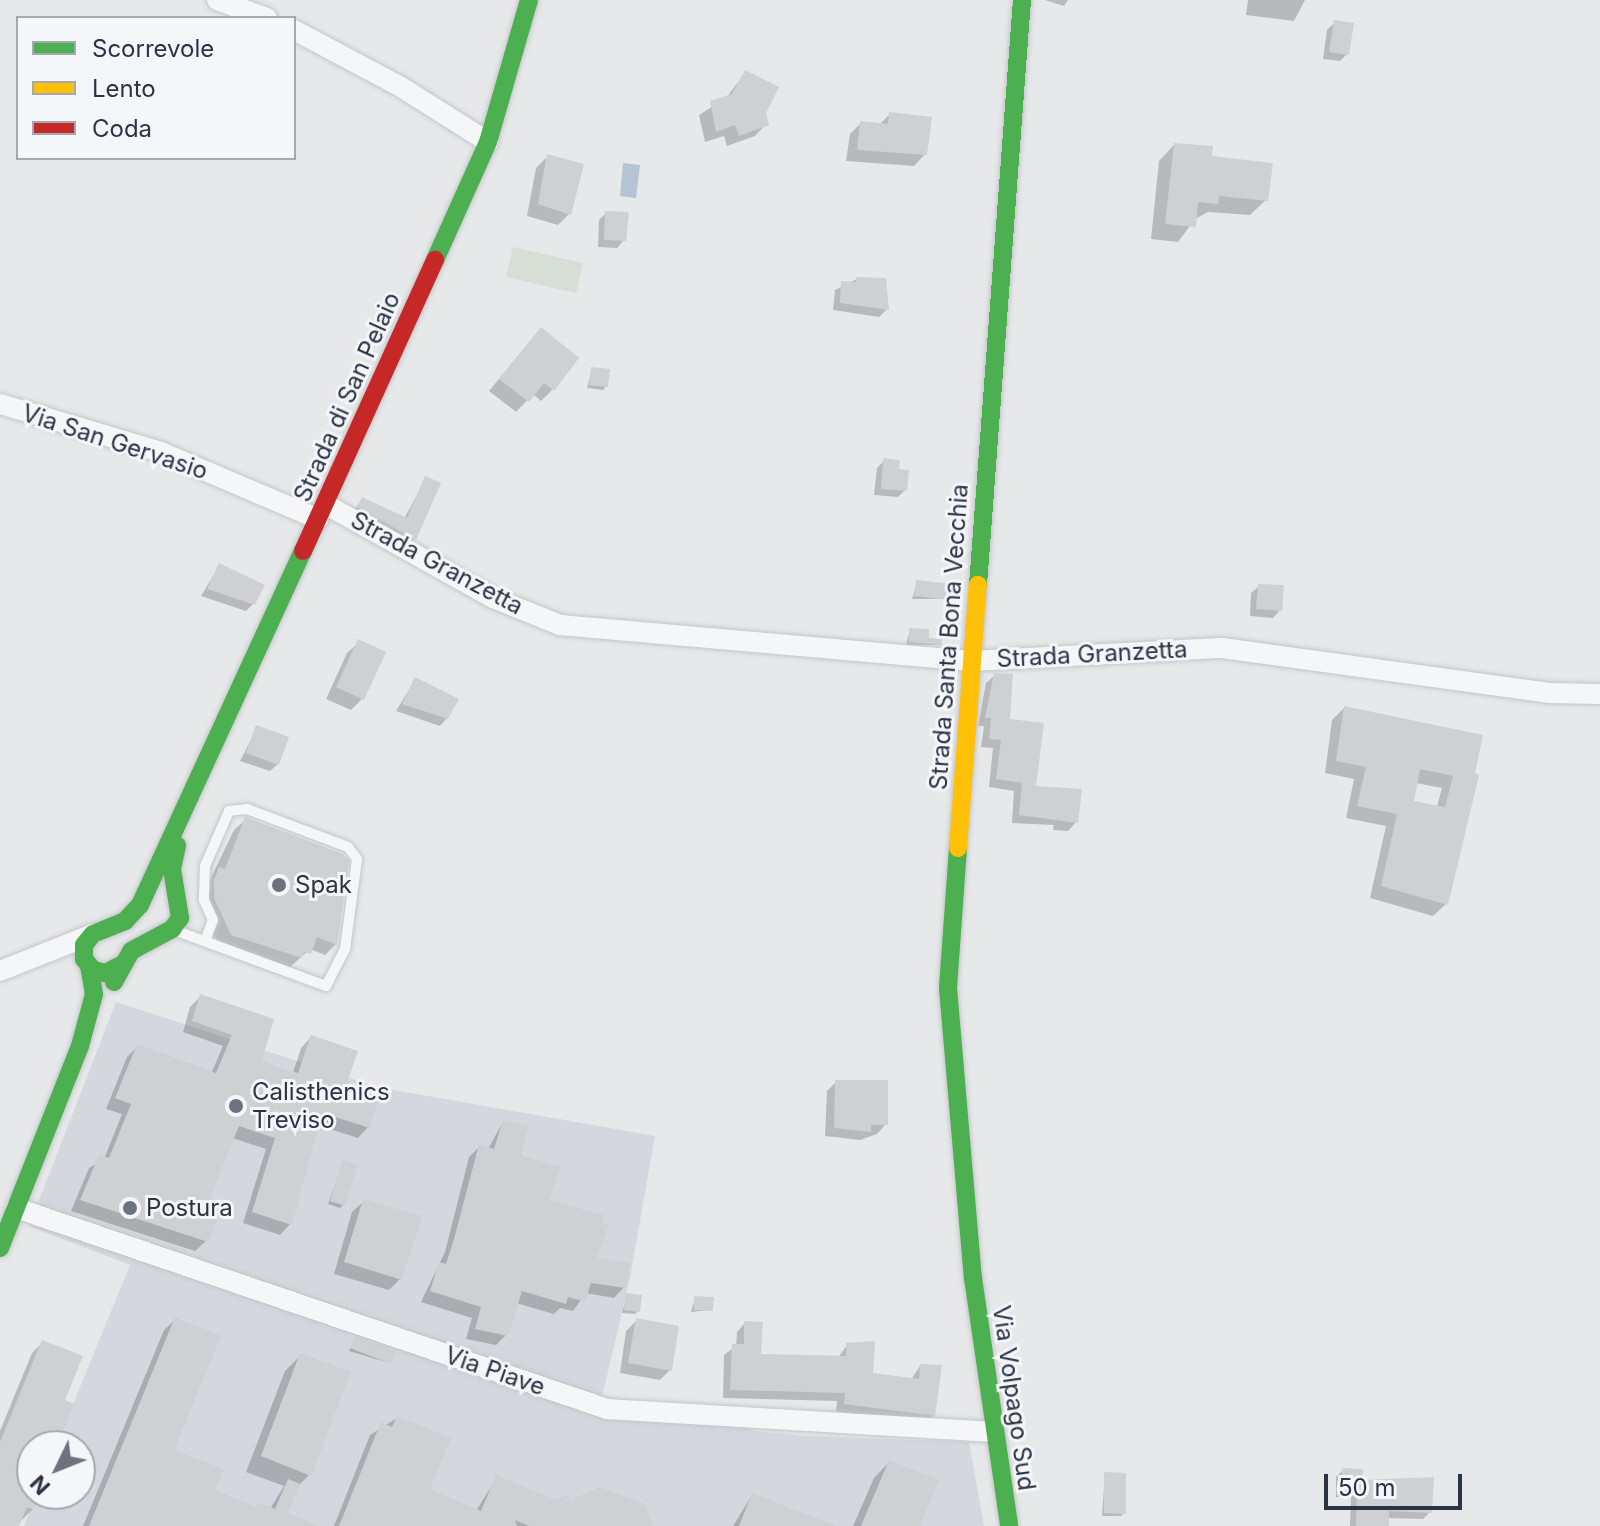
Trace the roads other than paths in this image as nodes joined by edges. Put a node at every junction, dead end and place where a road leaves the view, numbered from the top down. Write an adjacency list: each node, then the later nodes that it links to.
1 (217, 0): 4 (street)
2 (529, 0): 6 (main road, Strada di San Pelaio)
3 (1022, 0): 9 (main road, Strada Santa Bona Vecchia)
4 (261, 16)
5 (296, 31): 6 (street)
6 (488, 142): 8 (main road, Strada di San Pelaio)
7 (0, 404): 8 (street, Via San Gervasio)
8 (322, 511): 9 (street, Strada Granzetta); 11 (main road, Strada di San Pelaio)
9 (971, 661): 10 (street, Strada Granzetta); 23 (main road, Strada Santa Bona Vecchia)
10 (1600, 694)
11 (188, 806): 12 (main road, Strada di San Pelaio); 13 (main road, Strada di San Pelaio)
12 (174, 889): 13 (main road); 14 (main road, Strada di San Pelaio)
13 (142, 901): 15 (main road)
14 (172, 929): 16 (lane); 18 (main road)
15 (93, 934): 17 (street)
16 (205, 941): 16 (lane)
17 (68, 958): 18 (main road); 19 (street); 20 (main road)
18 (121, 965): 20 (main road)
19 (0, 971)
20 (80, 1046): 21 (main road)
21 (16, 1208): 22 (main road); 24 (street, Via Piave)
22 (0, 1248)
23 (973, 1278): 24 (main road, Via Volpago Sud)
24 (993, 1432): 25 (main road, Via Volpago Sud)
25 (1009, 1526)

